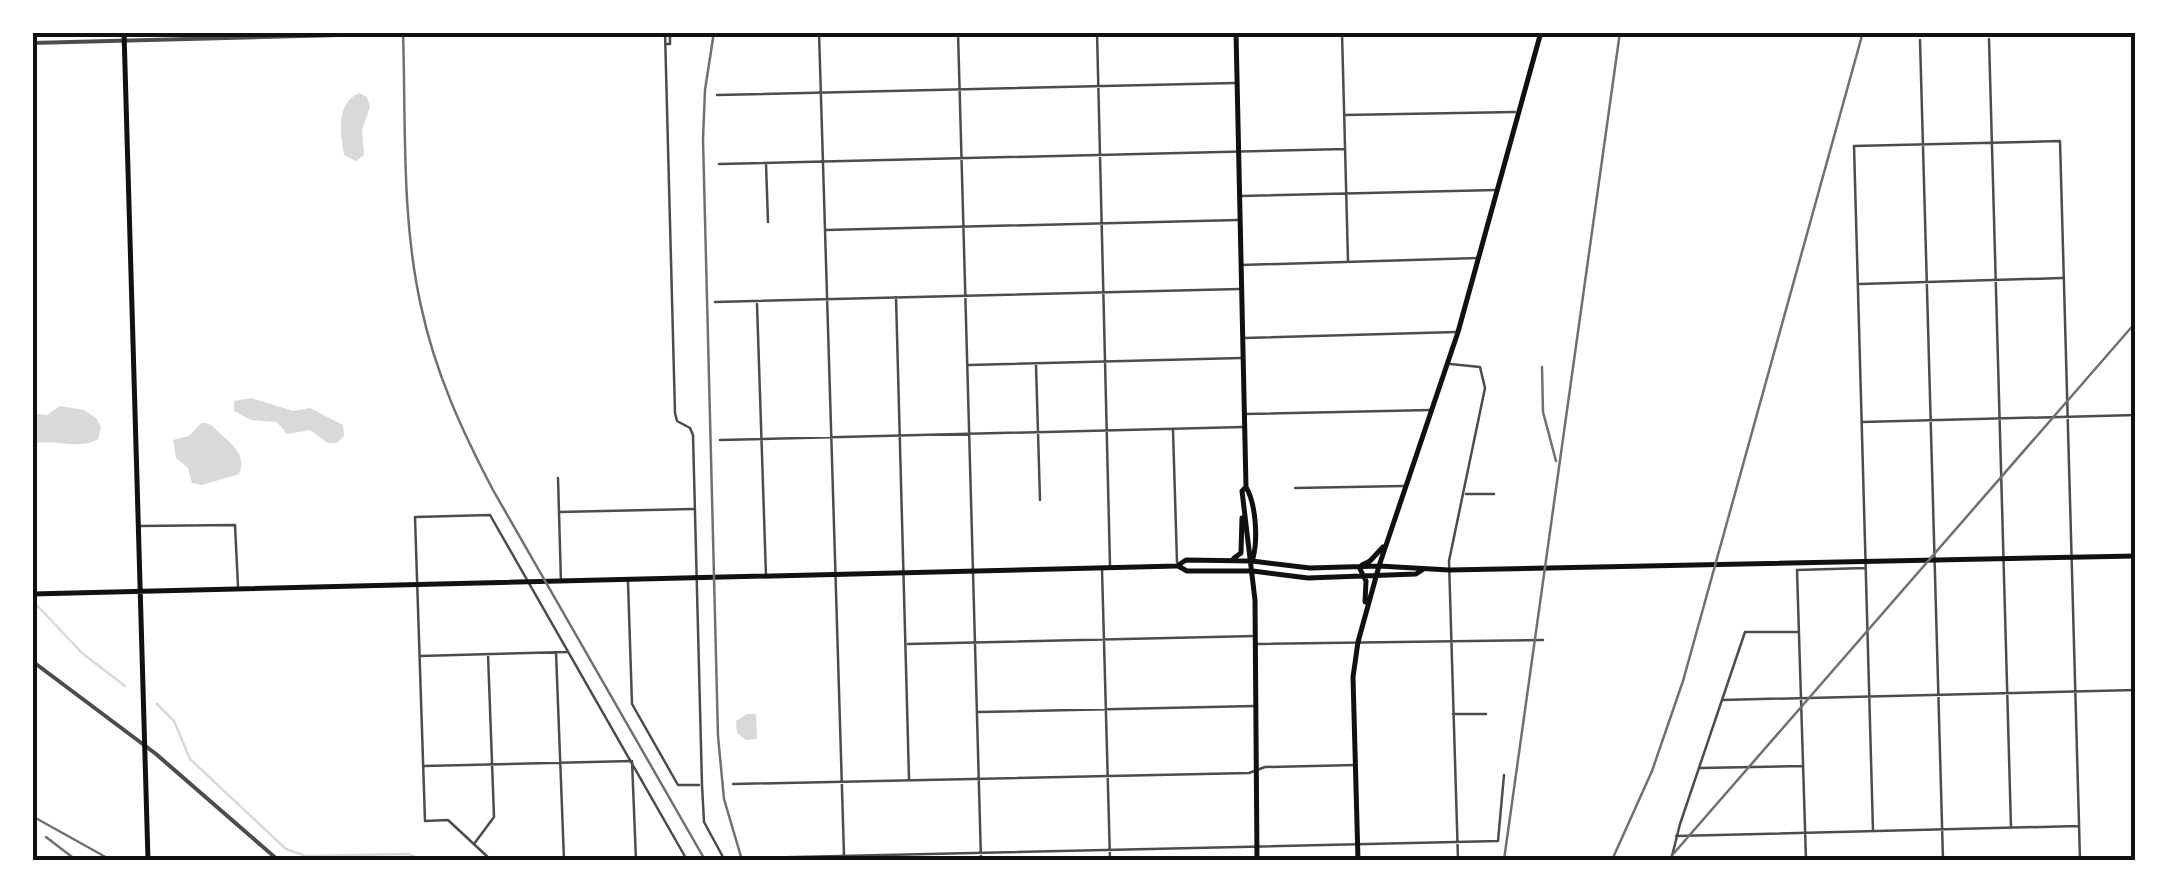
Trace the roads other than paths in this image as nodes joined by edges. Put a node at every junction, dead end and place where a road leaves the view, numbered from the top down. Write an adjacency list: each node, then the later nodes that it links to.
1 (454, 32): 9 (street)
2 (667, 32): 83 (street)
3 (819, 32): 16 (street)
4 (958, 32): 15 (street)
5 (1096, 32): 14 (street)
6 (1236, 32): 13 (main road)
7 (1342, 32): 19 (street)
8 (1541, 32): 18 (main road)
9 (124, 36): 12 (street); 86 (main road)
10 (1989, 39): 20 (street)
11 (1920, 40): 21 (street)
12 (32, 42)
13 (1236, 83): 14 (street); 23 (main road)
14 (1098, 86): 15 (street); 24 (street)
15 (960, 89): 16 (street); 25 (street)
16 (821, 93): 17 (street); 26 (street)
17 (717, 94)
18 (1517, 112): 19 (street); 29 (main road)
19 (1344, 115): 22 (street)
20 (1992, 142): 21 (street); 40 (street); 41 (street)
21 (1922, 144): 42 (street); 43 (street)
22 (1345, 148): 23 (street); 30 (street)
23 (1237, 151): 24 (street); 31 (main road)
24 (1100, 155): 25 (street); 34 (street)
25 (962, 158): 26 (street); 35 (street)
26 (823, 161): 27 (street); 36 (street)
27 (766, 163): 28 (street); 33 (street)
28 (719, 164)
29 (1496, 190): 30 (street); 37 (main road)
30 (1347, 194): 31 (street); 38 (street)
31 (1238, 196): 32 (main road)
32 (1239, 220): 34 (street); 39 (main road)
33 (768, 222)
34 (1101, 224): 35 (street); 45 (street)
35 (963, 227): 36 (street); 46 (street)
36 (824, 230): 48 (street)
37 (1479, 258): 38 (street); 51 (main road)
38 (1348, 262): 39 (street)
39 (1240, 265): 44 (main road)
40 (2064, 278): 41 (street); 63 (street)
41 (1995, 280): 42 (street); 64 (street)
42 (1926, 282): 43 (street); 65 (street)
43 (1858, 284): 66 (street)
44 (1241, 289): 45 (street); 53 (main road)
45 (1103, 292): 46 (street); 55 (street)
46 (965, 296): 47 (street); 58 (street)
47 (896, 298): 48 (street); 72 (street)
48 (826, 299): 49 (street); 73 (street)
49 (757, 300): 50 (street); 74 (street)
50 (714, 302)
51 (1458, 332): 53 (street); 57 (main road)
52 (2134, 336): 59 (street)
53 (1242, 338): 54 (main road)
54 (1243, 358): 55 (street); 61 (main road)
55 (1105, 362): 56 (street); 69 (street)
56 (1036, 364): 58 (street); 70 (street)
57 (1448, 364): 60 (main road); 80 (street)
58 (967, 365): 71 (street)
59 (2136, 380)
60 (1432, 410): 61 (street); 77 (main road)
61 (1244, 414): 67 (main road)
62 (2136, 416): 63 (street)
63 (2068, 417): 64 (street); 88 (street)
64 (1999, 419): 65 (street); 90 (street)
65 (1930, 420): 66 (street); 91 (street)
66 (1861, 422): 94 (street)
67 (1244, 427): 68 (street); 78 (main road)
68 (1173, 429): 69 (street); 95 (street)
69 (1106, 430): 70 (street); 98 (street)
70 (1038, 432): 71 (street); 82 (street)
71 (969, 434): 72 (street); 102 (street)
72 (900, 436): 73 (street); 103 (street)
73 (830, 437): 74 (street); 105 (street)
74 (762, 439): 75 (street); 107 (street)
75 (720, 440)
76 (558, 478): 84 (street)
77 (1405, 486): 79 (street); 87 (main road)
78 (1246, 487): 85 (main road); 93 (main road)
79 (1294, 488)
80 (1464, 494): 81 (street); 100 (street)
81 (1494, 494)
82 (1040, 500)
83 (694, 509): 84 (street); 108 (street)
84 (559, 512): 110 (street)
85 (1243, 516): 92 (main road); 93 (main road)
86 (138, 526): 113 (street); 114 (main road)
87 (1387, 541): 96 (main road); 97 (main road)
88 (2071, 555): 89 (main road); 90 (main road); 131 (street)
89 (2136, 556)
90 (2002, 557): 91 (main road); 132 (street)
91 (1934, 559): 94 (main road); 133 (street)
92 (1226, 560): 93 (main road); 95 (main road)
93 (1252, 561): 97 (main road); 101 (main road)
94 (1865, 564): 100 (main road); 117 (street); 134 (street)
95 (1177, 566): 98 (main road); 101 (main road)
96 (1378, 566): 97 (main road); 99 (main road); 104 (main road)
97 (1359, 567): 106 (main road)
98 (1106, 568): 102 (main road); 118 (street)
99 (1422, 570): 100 (main road); 104 (main road)
100 (1448, 570): 120 (street)
101 (1253, 571): 106 (main road); 119 (main road)
102 (972, 572): 103 (main road); 123 (street)
103 (903, 574): 105 (main road); 124 (street)
104 (1376, 575): 106 (main road); 116 (main road)
105 (834, 576): 107 (main road); 154 (street)
106 (1364, 576): 116 (main road)
107 (766, 577): 108 (main road)
108 (696, 579): 109 (main road); 156 (street)
109 (628, 580): 110 (main road); 156 (street)
110 (561, 582): 111 (main road)
111 (528, 583): 112 (main road); 112 (street); 126 (street)
112 (418, 585): 113 (main road); 128 (street)
113 (238, 590): 114 (main road)
114 (140, 592): 115 (main road); 174 (main road)
115 (32, 594)
116 (1365, 610): 122 (main road)
117 (1799, 632): 135 (street); 136 (street)
118 (1104, 640): 119 (street); 123 (street); 138 (street)
119 (1256, 640): 122 (street); 137 (main road)
120 (1451, 640): 121 (street); 122 (street); 140 (street)
121 (1543, 640)
122 (1358, 642): 145 (main road)
123 (974, 643): 124 (street); 139 (street)
124 (905, 644): 153 (street)
125 (556, 652): 126 (street); 127 (street); 143 (street)
126 (568, 652): 142 (street)
127 (488, 654): 128 (street); 144 (street)
128 (420, 656): 146 (street)
129 (34, 663): 175 (street)
130 (2136, 690): 131 (street)
131 (2075, 692): 132 (street); 157 (street)
132 (2007, 694): 133 (street); 158 (street)
133 (1938, 695): 134 (street); 159 (street)
134 (1869, 697): 135 (street); 160 (street)
135 (1801, 698): 136 (street); 147 (street)
136 (1722, 700): 148 (street)
137 (1256, 706): 138 (street); 149 (main road)
138 (1106, 710): 139 (street); 151 (street)
139 (976, 712): 152 (street)
140 (1454, 714): 141 (street); 163 (street)
141 (1486, 714)
142 (632, 761): 143 (street); 178 (street); 180 (street)
143 (560, 762): 144 (street); 177 (street)
144 (492, 764): 146 (street); 164 (street)
145 (1356, 765): 149 (street); 165 (main road)
146 (423, 766): 164 (street)
147 (1803, 766): 148 (street); 161 (street)
148 (1698, 768): 162 (street)
149 (1257, 770): 151 (street); 166 (main road)
150 (1504, 775): 163 (street)
151 (1108, 776): 152 (street); 167 (street)
152 (979, 779): 153 (street); 168 (street)
153 (909, 780): 154 (street)
154 (841, 782): 155 (street); 169 (street)
155 (733, 784)
156 (702, 785): 172 (street)
157 (2080, 826): 158 (street); 189 (street)
158 (2010, 828): 159 (street)
159 (1942, 830): 160 (street); 188 (street)
160 (1873, 831): 161 (street)
161 (1805, 833): 162 (street); 187 (street)
162 (1676, 836): 186 (street)
163 (1458, 842): 165 (street); 185 (street)
164 (474, 844): 176 (street)
165 (1358, 844): 166 (street); 184 (main road)
166 (1257, 846): 167 (street); 183 (main road)
167 (1109, 850): 168 (street); 182 (street)
168 (981, 853): 171 (street); 181 (street)
169 (844, 856): 170 (street); 171 (street)
170 (830, 858): 173 (street)
171 (910, 858)
172 (724, 859): 173 (street); 180 (street)
173 (808, 859)
174 (148, 860)
175 (278, 860)
176 (492, 860)
177 (564, 860)
178 (636, 860)
179 (668, 860): 180 (street)
180 (687, 860)
181 (981, 860)
182 (1110, 860)
183 (1257, 860)
184 (1358, 860)
185 (1458, 860)
186 (1671, 860)
187 (1806, 860)
188 (1943, 860)
189 (2080, 860)

